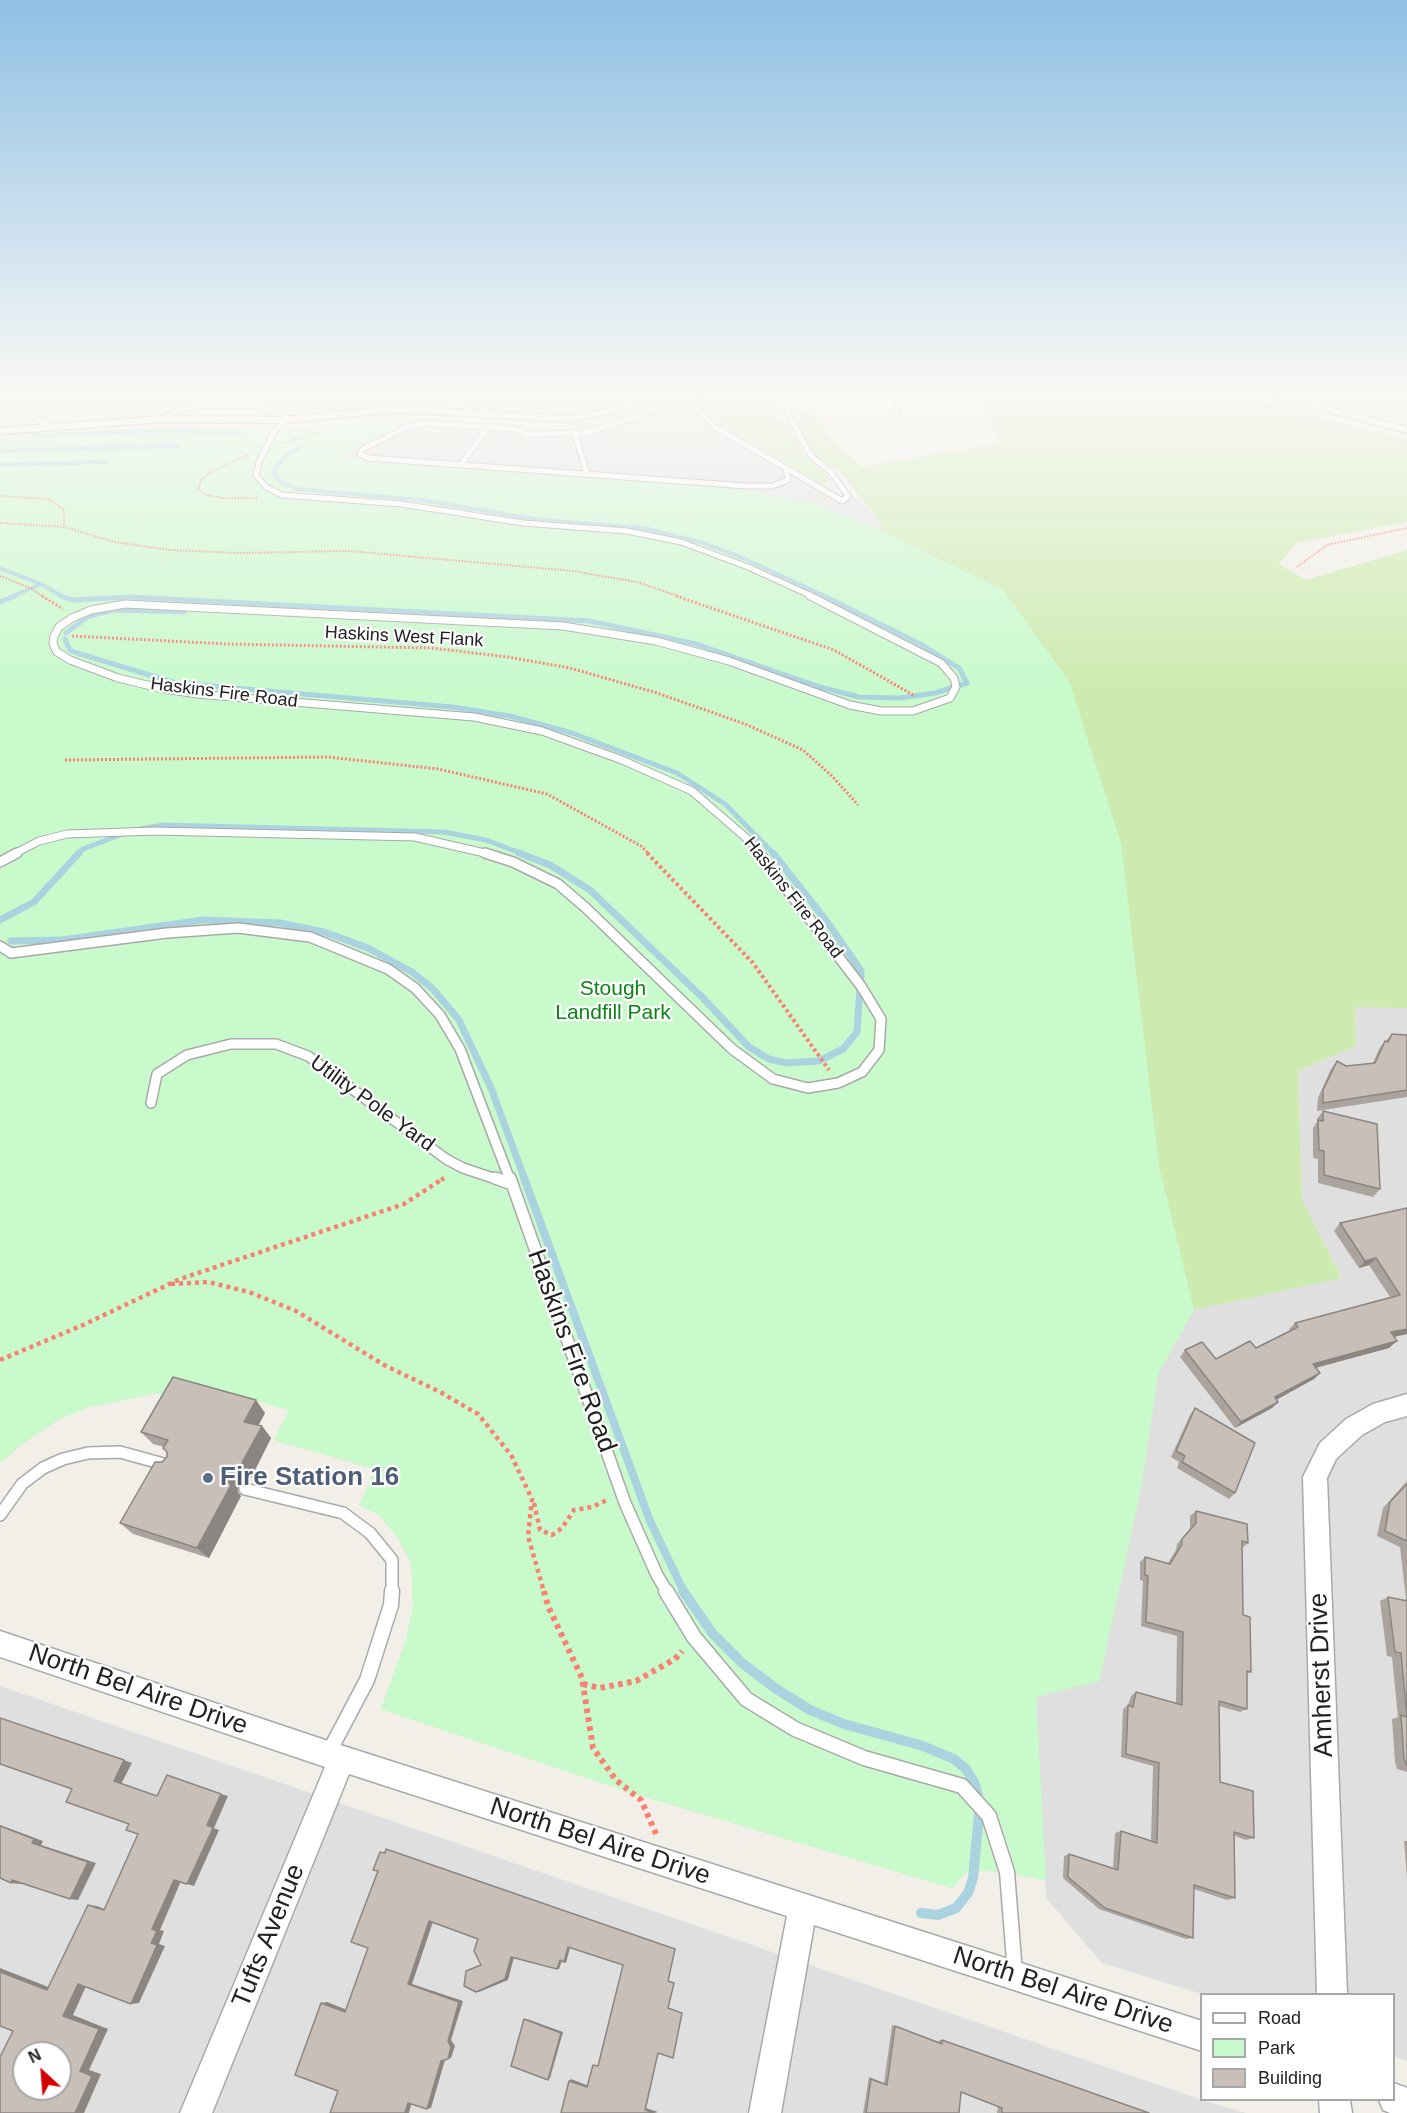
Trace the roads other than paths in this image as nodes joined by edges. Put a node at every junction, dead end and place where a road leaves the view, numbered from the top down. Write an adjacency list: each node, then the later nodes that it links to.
1 (274, 492): 4 (lane, Haskins Fire Road)
2 (826, 492): 3 (lane)
3 (846, 492)
4 (0, 862)
5 (0, 946): 7 (lane, Haskins Fire Road)
6 (151, 1103): 7 (lane, Utility Pole Yard)
7 (512, 1184): 15 (lane, Haskins Fire Road)
8 (1407, 1405): 16 (street, Amherst Drive)
9 (171, 1466): 11 (lane)
10 (245, 1489): 13 (lane)
11 (0, 1515)
12 (0, 1644): 13 (street, North Bel Aire Drive)
13 (335, 1757): 14 (street, North Bel Aire Drive); 18 (street, Tufts Avenue)
14 (804, 1908): 15 (street, North Bel Aire Drive); 19 (street)
15 (1015, 1975): 17 (street, North Bel Aire Drive)
16 (1332, 1993)
17 (1200, 2035)
18 (196, 2113)
19 (765, 2113)

